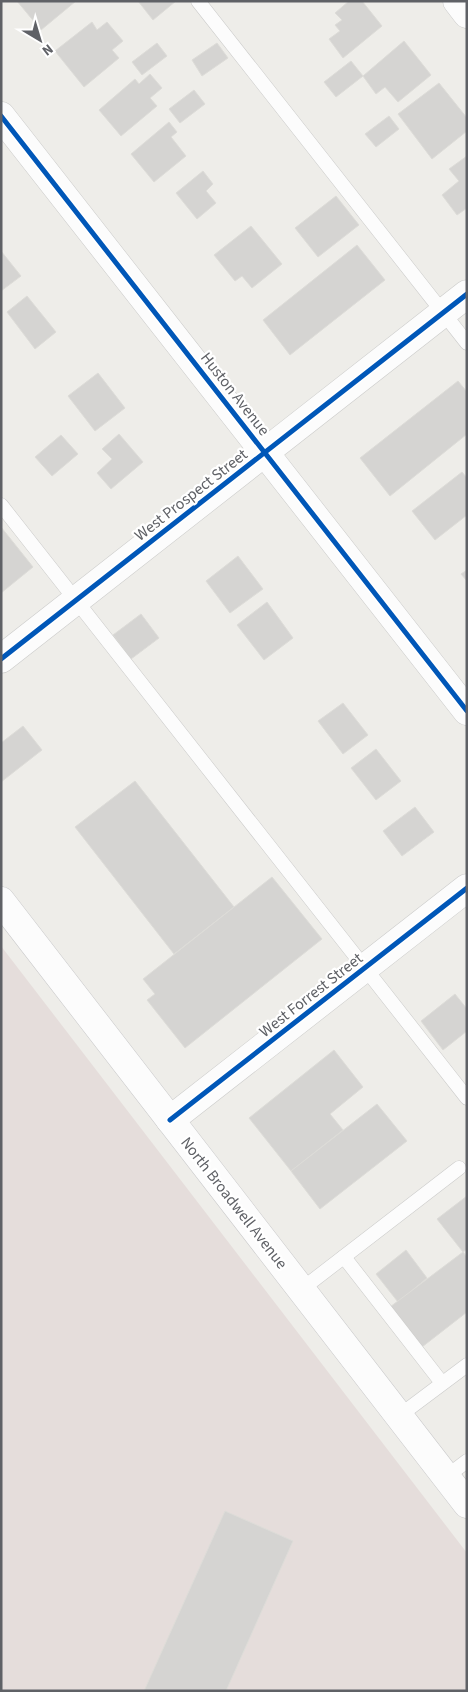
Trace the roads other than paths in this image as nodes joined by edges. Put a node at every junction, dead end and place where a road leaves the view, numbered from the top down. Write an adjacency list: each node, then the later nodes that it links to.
1 (198, 1): 6 (lane)
2 (457, 1): 3 (street)
3 (467, 14)
4 (1, 116): 8 (street, Huston Avenue)
5 (467, 294): 6 (street, West Prospect Street)
6 (443, 313): 7 (lane); 8 (street, West Prospect Street)
7 (467, 343)
8 (265, 453): 10 (street, West Prospect Street); 12 (street, Huston Avenue)
9 (1, 505): 10 (lane)
10 (75, 601): 11 (street, West Prospect Street); 15 (lane)
11 (1, 659)
12 (467, 710)
13 (467, 888): 15 (street, West Forrest Street)
14 (1, 902): 17 (street, North Broadwell Avenue)
15 (365, 968): 16 (lane); 17 (street, West Forrest Street)
16 (467, 1098)
17 (170, 1120): 20 (street, North Broadwell Avenue)
18 (459, 1168): 19 (lane)
19 (344, 1257): 20 (lane); 22 (lane)
20 (302, 1290): 23 (street, North Broadwell Avenue)
21 (467, 1365): 22 (lane)
22 (442, 1384): 23 (lane)
23 (399, 1416): 24 (street, North Broadwell Avenue)
24 (456, 1469): 25 (street, North Broadwell Avenue)
25 (467, 1504)

